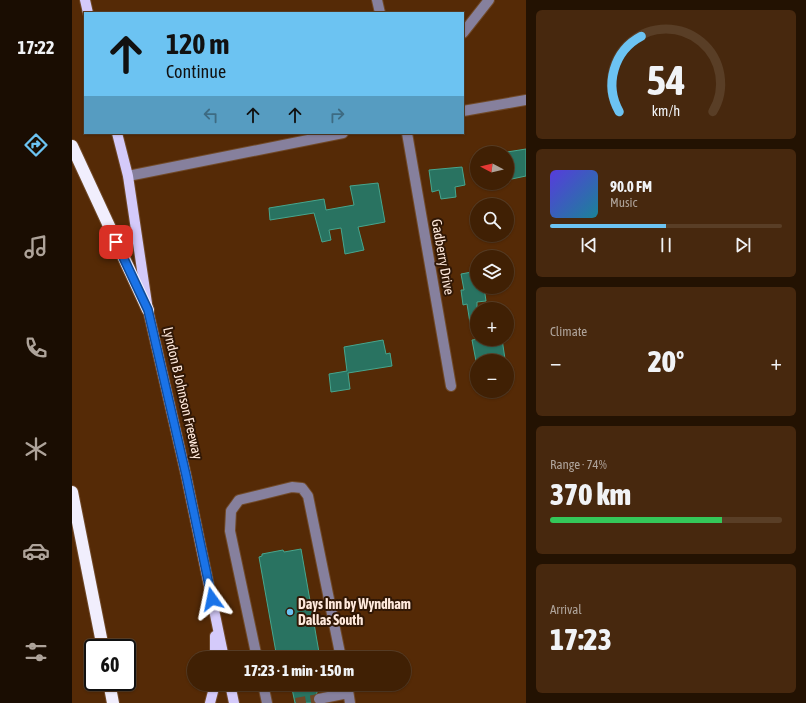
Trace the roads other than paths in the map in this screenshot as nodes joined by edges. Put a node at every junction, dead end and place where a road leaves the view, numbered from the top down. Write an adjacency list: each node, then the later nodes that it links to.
1 (85, 0): 4 (main road)
2 (377, 0): 5 (street)
3 (489, 0): 6 (street)
4 (88, 12)
5 (380, 12)
6 (464, 32)
7 (526, 100): 8 (street)
8 (464, 111)
9 (117, 134): 13 (main road, Lyndon B Johnson Freeway)
10 (338, 134): 13 (street)
11 (407, 134): 15 (street, Gadberry Drive)
12 (72, 146): 14 (highway)
13 (128, 176): 14 (main road, Lyndon B Johnson Freeway)
14 (148, 310): 17 (main road, Lyndon B Johnson Freeway)
15 (451, 386)
16 (72, 492): 18 (highway)
17 (215, 615): 19 (main road); 20 (main road, Lyndon B Johnson Freeway)
18 (101, 639)
19 (215, 651)
20 (223, 651)
21 (256, 651): 22 (street)
22 (340, 651)
23 (111, 691): 29 (highway)
24 (213, 691): 30 (main road)
25 (231, 691): 31 (main road)
26 (264, 691): 32 (street)
27 (348, 693): 28 (street)
28 (319, 699)
29 (113, 703)
30 (210, 703)
31 (234, 703)
32 (267, 703)

